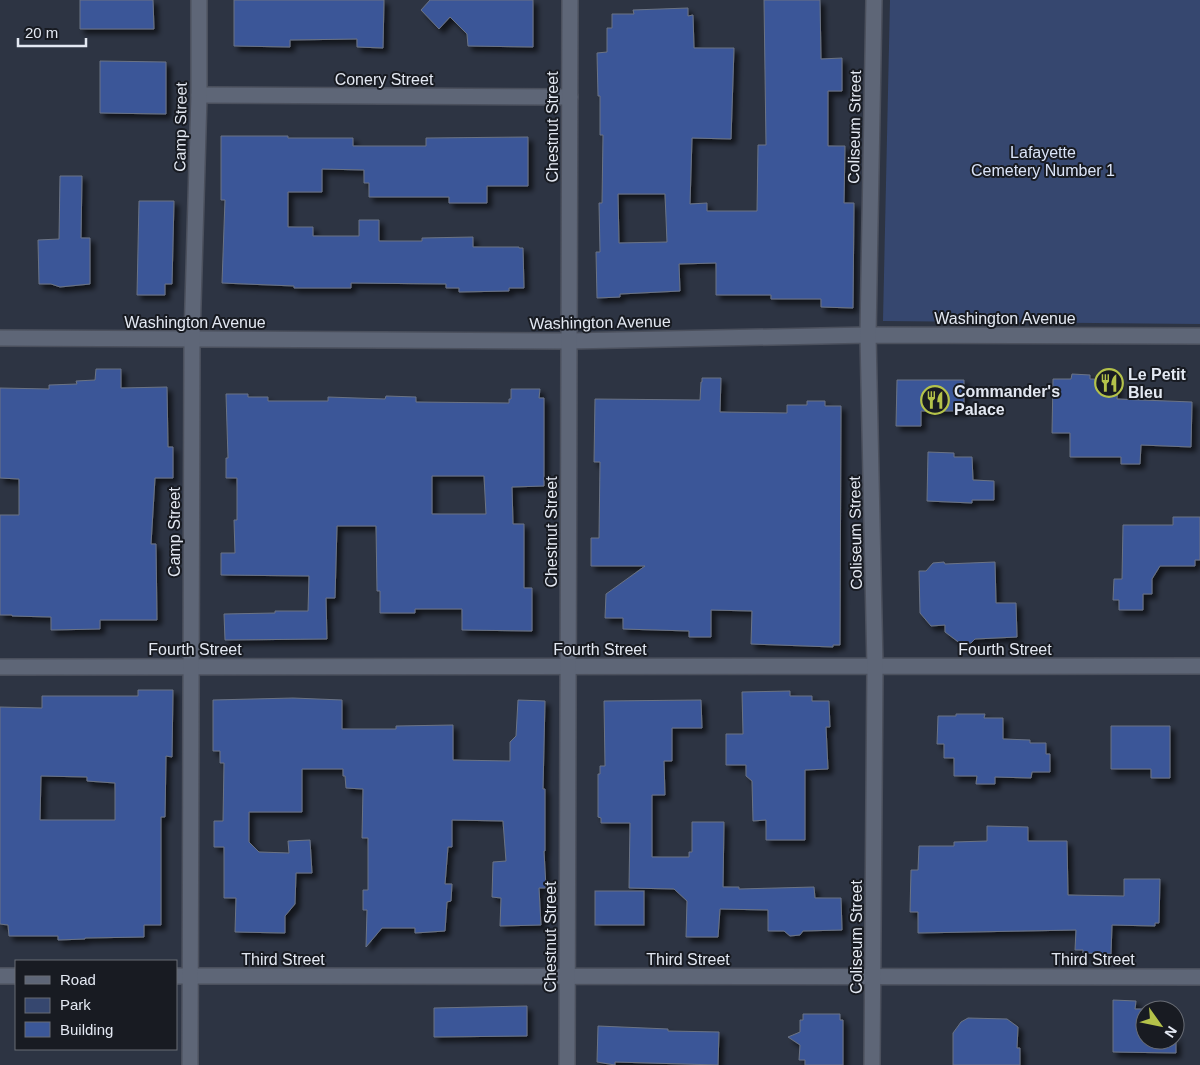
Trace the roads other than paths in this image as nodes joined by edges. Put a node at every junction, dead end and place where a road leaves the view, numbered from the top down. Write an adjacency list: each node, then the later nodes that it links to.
1 (199, 0): 4 (street, Camp Street)
2 (570, 0): 5 (street, Chestnut Street)
3 (874, 0): 6 (street, Coliseum Street)
4 (199, 95): 5 (street, Conery Street); 9 (street, Camp Street)
5 (570, 97): 10 (street, Chestnut Street)
6 (868, 335): 7 (street, Washington Avenue); 10 (street, Washington Avenue); 11 (street, Coliseum Street)
7 (1200, 336)
8 (0, 338): 9 (street, Washington Avenue)
9 (192, 339): 10 (street, Washington Avenue); 14 (street, Camp Street)
10 (569, 341): 15 (street, Chestnut Street)
11 (875, 666): 12 (street, Fourth Street); 15 (street, Fourth Street); 20 (street, Coliseum Street)
12 (1200, 666)
13 (0, 667): 14 (street, Fourth Street)
14 (191, 667): 15 (street, Fourth Street); 18 (street, Camp Street)
15 (568, 667): 19 (street, Chestnut Street)
16 (0, 976): 17 (street)
17 (15, 976)
18 (183, 976): 19 (street, Third Street); 22 (street, Camp Street)
19 (567, 976): 20 (street, Third Street); 23 (street, Chestnut Street)
20 (873, 976): 21 (street, Third Street); 24 (street, Coliseum Street)
21 (1200, 977)
22 (190, 1065)
23 (567, 1065)
24 (872, 1065)

